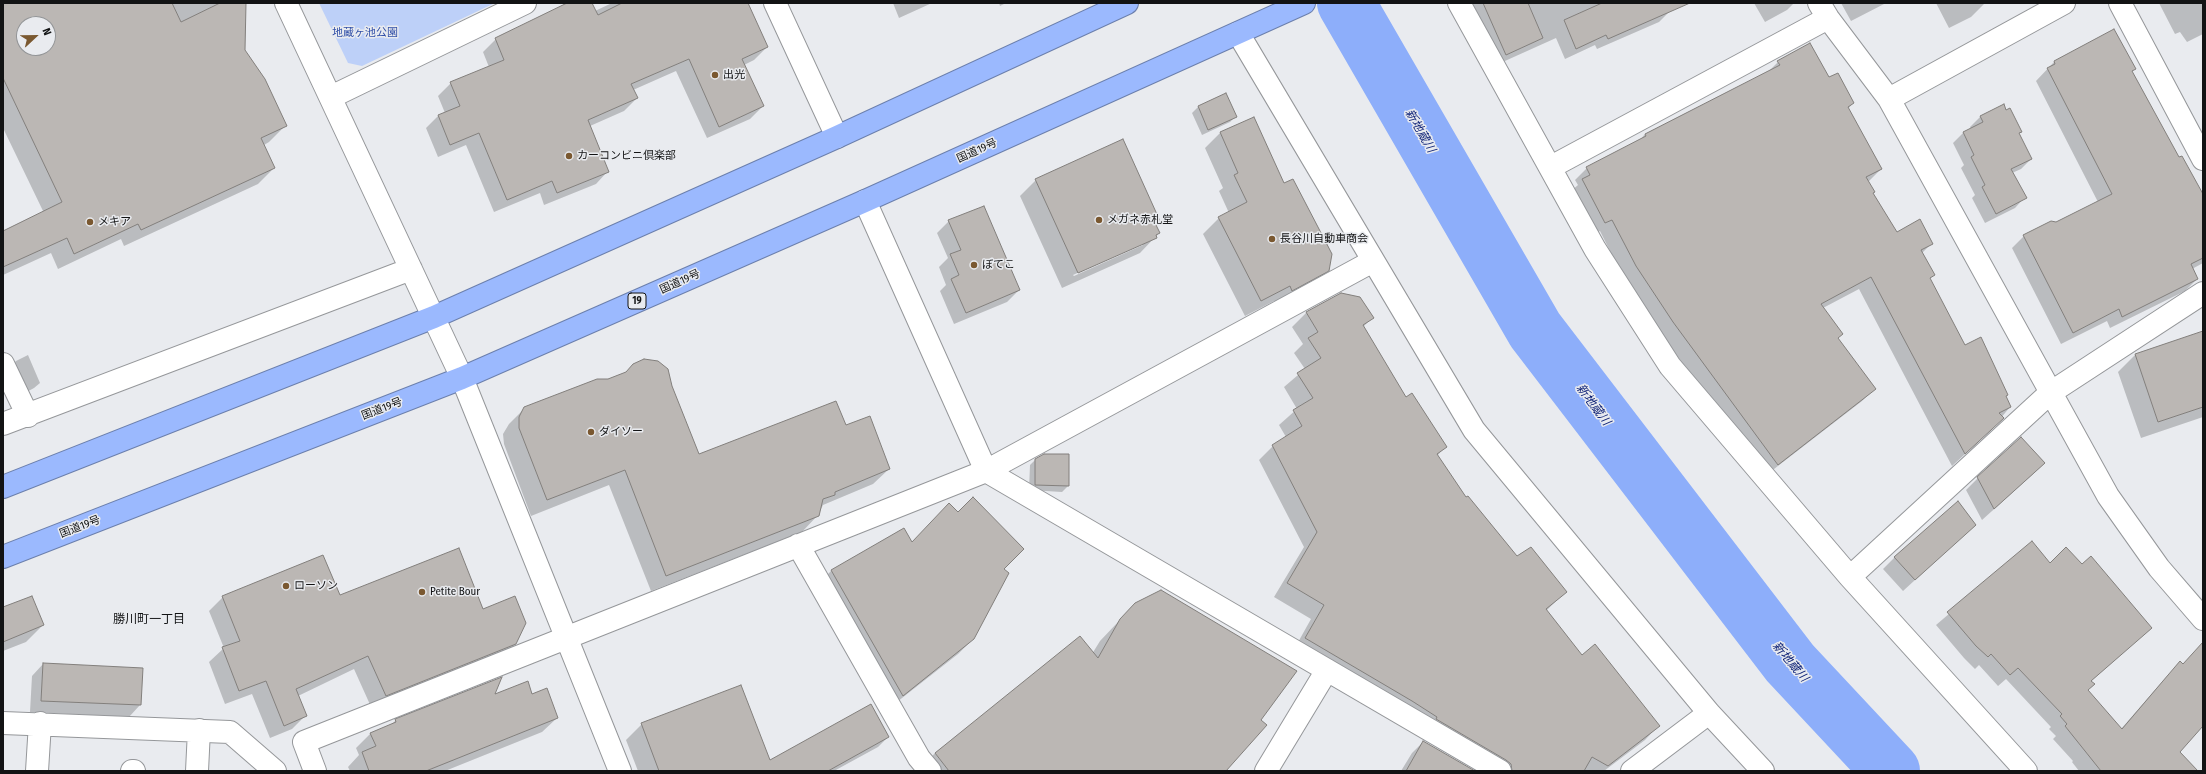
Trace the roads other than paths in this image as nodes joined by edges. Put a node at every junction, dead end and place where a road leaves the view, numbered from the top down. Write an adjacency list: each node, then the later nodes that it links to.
1 (286, 3): 11 (street)
2 (525, 3): 11 (street)
3 (774, 3): 13 (street)
4 (1127, 3): 13 (highway)
5 (1304, 3): 10 (highway, 国道19号 / 19)
6 (1459, 3): 15 (street)
7 (2064, 3): 12 (street)
8 (2120, 3): 14 (street)
9 (1823, 11): 12 (street); 15 (street)
10 (1238, 33): 16 (highway, 国道19号 / 19); 17 (street)
11 (330, 97): 18 (street)
12 (1889, 99): 23 (street)
13 (836, 137): 20 (highway)
14 (2203, 158)
15 (1551, 167): 30 (street)
16 (865, 201): 22 (highway, 国道19号 / 19); 26 (street)
17 (1373, 261): 26 (street); 34 (street)
18 (411, 269): 20 (street); 24 (street)
19 (2203, 293): 23 (street)
20 (434, 317): 22 (street); 27 (highway)
21 (3, 364): 24 (street)
22 (462, 378): 29 (highway, 国道19号 / 19); 32 (street)
23 (2050, 393): 30 (street); 31 (street)
24 (28, 416): 25 (street)
25 (3, 424)
26 (986, 471): 28 (street); 33 (street)
27 (3, 487)
28 (798, 546): 32 (street); 43 (street)
29 (3, 557)
30 (1850, 577): 48 (street)
31 (2203, 619)
32 (566, 637): 41 (street); 42 (street)
33 (1326, 670): 44 (street); 45 (street)
34 (1709, 712): 46 (street); 47 (street)
35 (3, 723): 36 (street)
36 (40, 723): 37 (street); 38 (street)
37 (199, 730): 39 (street); 40 (street)
38 (37, 771)
39 (198, 771)
40 (275, 771)
41 (315, 771)
42 (620, 771)
43 (930, 771)
44 (1266, 771)
45 (1500, 771)
46 (1632, 771)
47 (1763, 771)
48 (2026, 771)

